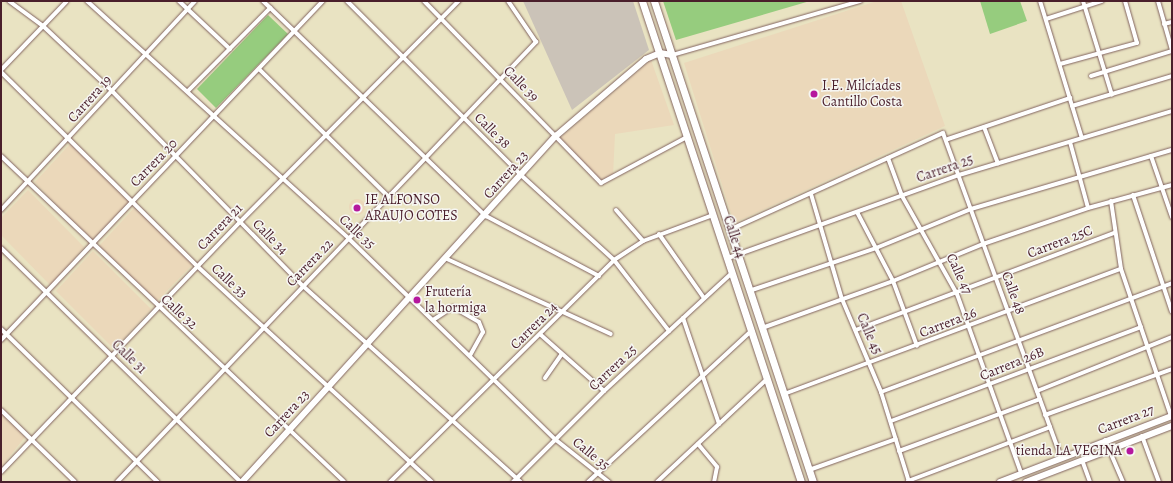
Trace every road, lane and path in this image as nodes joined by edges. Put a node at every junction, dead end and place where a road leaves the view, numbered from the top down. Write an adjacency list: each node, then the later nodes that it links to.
1 (9, 1): 27 (street, Calle 34)
2 (67, 1): 27 (street)
3 (87, 1): 31 (street, Calle 35)
4 (178, 1): 22 (street)
5 (195, 1): 22 (street, Carrera 19)
6 (263, 1): 21 (street)
7 (324, 1): 28 (street, Carrera 20)
8 (347, 1): 35 (street, Calle 38)
9 (424, 1): 23 (street, Calle 39)
10 (459, 1): 23 (street, Carrera 21)
11 (508, 1): 42 (street, Carrera 22)
12 (642, 1): 32 (main road, Calle 44)
13 (654, 1): 34 (main road, Calle 44)
14 (860, 1): 34 (street, Carrera 23)
15 (1040, 1): 24 (street)
16 (1083, 1): 20 (street)
17 (1102, 1): 20 (street)
18 (1126, 1): 33 (street)
19 (1158, 1): 26 (street)
20 (1085, 7): 24 (street); 33 (street)
21 (270, 8): 28 (street); 29 (street)
22 (187, 9): 29 (street); 31 (street, Carrera 19)
23 (442, 19): 35 (street, Carrera 21); 42 (street, Calle 39)
24 (1046, 19): 36 (street)
25 (1172, 22): 26 (street)
26 (1164, 24): 30 (street)
27 (43, 26): 38 (street); 44 (street, Calle 34)
28 (294, 32): 37 (street, Carrera 20); 46 (street)
29 (230, 49): 43 (street)
30 (1172, 50): 39 (street)
31 (146, 53): 43 (street, Calle 35); 44 (street, Carrera 19)
32 (660, 54): 34 (street, Carrera 23); 54 (street, Carrera 23); 56 (main road, Calle 44)
33 (1099, 54): 36 (street); 39 (street)
34 (672, 55): 91 (main road, Calle 44)
35 (402, 57): 46 (street, Carrera 21); 51 (street, Calle 38)
36 (1060, 64): 47 (street)
37 (259, 69): 50 (street, Carrera 20); 53 (street)
38 (1, 71): 55 (street, Calle 33)
39 (1105, 72): 40 (street); 45 (street)
40 (1091, 76)
41 (1172, 76): 45 (street)
42 (500, 78): 51 (street, Carrera 22); 54 (street, Calle 39)
43 (188, 91): 50 (street, Calle 35)
44 (112, 92): 55 (street, Carrera 19); 62 (street, Calle 34)
45 (1112, 95): 48 (street)
46 (363, 98): 53 (street, Carrera 21); 64 (street)
47 (1070, 98): 48 (street); 52 (street)
48 (1072, 106): 58 (street)
49 (1172, 111): 58 (street, Carrera 25)
50 (214, 116): 62 (street, Carrera 20); 69 (street, Calle 35)
51 (463, 117): 64 (street, Carrera 22); 68 (street, Calle 38)
52 (984, 127): 57 (street); 66 (street)
53 (324, 136): 69 (street, Carrera 21); 76 (street)
54 (556, 136): 56 (street, Calle 39); 68 (street, Carrera 23)
55 (70, 137): 71 (street, Carrera 19); 79 (street, Calle 33)
56 (687, 137): 85 (main road, Calle 44)
57 (947, 137): 65 (street); 67 (street, Calle 48)
58 (1082, 138): 59 (street, Carrera 25)
59 (1070, 142): 66 (street, Carrera 25); 70 (street)
60 (1172, 150): 63 (street)
61 (1, 156): 71 (street, Calle 32)
62 (175, 156): 79 (street, Carrera 20); 88 (street, Calle 34)
63 (1151, 156): 70 (street); 73 (street)
64 (425, 157): 76 (street, Carrera 22); 86 (street)
65 (888, 158): 74 (street); 77 (street, Calle 47)
66 (998, 163): 67 (street, Carrera 25)
67 (959, 175): 77 (street, Carrera 25); 81 (street, Calle 48)
68 (522, 176): 86 (street, Carrera 23); 103 (street, Calle 38)
69 (282, 178): 88 (street, Carrera 21); 94 (street, Calle 35)
70 (1079, 178): 80 (street); 81 (street)
71 (28, 182): 82 (street, Carrera 19); 96 (street, Calle 32)
72 (1172, 185): 73 (street)
73 (1162, 188): 75 (street); 87 (street)
74 (811, 194): 89 (street, Calle 45); 91 (street)
75 (1133, 195): 78 (street); 114 (street)
76 (388, 196): 94 (street, Carrera 22)
77 (902, 196): 84 (street, Carrera 25); 90 (street, Calle 47)
78 (1111, 201): 80 (street); 92 (street)
79 (131, 203): 96 (street, Carrera 20); 106 (street, Calle 33)
80 (1088, 208): 97 (street)
81 (971, 209): 90 (street); 97 (street, Calle 48)
82 (1, 210)
83 (616, 210): 95 (street)
84 (857, 212): 89 (street, Carrera 25); 99 (street)
85 (713, 215): 93 (street, Carrera 24); 101 (main road, Calle 44)
86 (486, 216): 102 (street, Carrera 23); 109 (street)
87 (1172, 217)
88 (240, 222): 106 (street, Carrera 21); 113 (street, Calle 34)
89 (820, 223): 100 (street, Carrera 25); 105 (street, Calle 45)
90 (921, 227): 99 (street); 104 (street, Calle 47)
91 (729, 230): 100 (main road, Calle 44)
92 (1114, 233): 107 (street); 110 (street, Carrera 25C)
93 (659, 234): 95 (street, Carrera 24); 119 (street)
94 (348, 238): 113 (street, Carrera 22); 118 (street, Calle 35)
95 (643, 241): 103 (street, Carrera 24)
96 (92, 244): 116 (street, Carrera 20); 122 (street, Calle 32)
97 (984, 244): 104 (street); 110 (street, Calle 48)
98 (1, 248): 116 (street, Calle 31)
99 (876, 248): 105 (street); 111 (street)
100 (738, 254): 101 (street, Carrera 25); 115 (main road, Calle 44)
101 (728, 258): 108 (main road, Calle 44)
102 (447, 259): 118 (street, Carrera 23); 125 (street)
103 (614, 260): 109 (street, Carrera 24); 135 (street, Calle 38)
104 (941, 261): 111 (street); 117 (street, Calle 47)
105 (831, 263): 115 (street); 120 (street, Calle 45)
106 (197, 266): 122 (street, Carrera 21); 131 (street, Calle 33)
107 (1121, 269): 121 (street); 123 (street, Carrera 26)
108 (732, 273): 119 (street, Carrera 25); 136 (main road, Calle 44)
109 (599, 276): 125 (street, Carrera 24)
110 (996, 279): 117 (street, Carrera 25C); 123 (street, Calle 48)
111 (893, 282): 120 (street); 126 (street)
112 (1172, 283): 114 (street)
113 (303, 286): 131 (street, Carrera 22); 143 (street, Calle 34)
114 (1163, 287): 121 (street); 124 (street)
115 (749, 291): 132 (main road, Calle 44)
116 (46, 292): 137 (street, Carrera 20); 147 (street, Calle 31)
117 (957, 294): 126 (street, Carrera 25C); 129 (street, Calle 47)
118 (411, 298): 128 (street, Calle 35); 143 (street, Carrera 23)
119 (704, 298): 127 (street, Carrera 25)
120 (842, 300): 132 (street); 134 (street, Calle 45)
121 (1131, 300): 130 (street); 142 (street)
122 (158, 309): 147 (street, Carrera 21); 152 (street, Calle 32)
123 (1008, 312): 129 (street, Carrera 26); 142 (street, Calle 48)
124 (1172, 312)
125 (563, 313): 138 (street); 139 (street, Carrera 24)
126 (905, 313): 134 (street, Carrera 25C); 145 (street)
127 (683, 318): 135 (street, Carrera 25); 155 (street)
128 (433, 320): 148 (street, Calle 35); 148 (street)
129 (968, 326): 145 (street, Carrera 26); 149 (street, Calle 47)
130 (1141, 327): 144 (street); 153 (street, Carrera 26B)
131 (263, 328): 152 (street, Carrera 22); 160 (street, Calle 33)
132 (762, 328): 164 (main road, Calle 44)
133 (1, 329): 137 (street)
134 (856, 330): 150 (street, Calle 45)
135 (669, 331): 162 (street, Carrera 25)
136 (752, 331): 155 (street); 158 (main road, Calle 44)
137 (6, 334): 141 (street, Carrera 20); 165 (street)
138 (610, 334)
139 (541, 335): 146 (street); 157 (street, Carrera 24)
140 (1172, 337): 144 (street)
141 (1, 340)
142 (1018, 340): 149 (street); 153 (street, Calle 48)
143 (369, 344): 160 (street, Carrera 23); 172 (street, Calle 34)
144 (1147, 345): 154 (street); 161 (street)
145 (917, 346): 150 (street, Carrera 26)
146 (562, 354): 156 (street); 162 (street)
147 (112, 355): 165 (street, Carrera 21); 171 (street, Calle 31)
148 (470, 355): 157 (street, Calle 35)
149 (979, 356): 159 (street, Calle 47); 163 (street)
150 (870, 364): 163 (street, Calle 45); 164 (street, Carrera 26)
151 (1172, 368): 154 (street)
152 (224, 369): 171 (street, Carrera 22); 177 (street, Calle 32)
153 (1029, 369): 159 (street, Carrera 26B); 161 (street, Calle 48)
154 (1157, 375): 169 (street); 170 (street)
155 (703, 377): 174 (street); 193 (street)
156 (545, 378)
157 (494, 379): 172 (street, Carrera 24); 181 (street, Calle 35)
158 (767, 379): 174 (street); 208 (main road, Calle 44)
159 (990, 386): 168 (street, Calle 47); 173 (street, Carrera 26B)
160 (328, 388): 177 (street, Carrera 23); 190 (street, Calle 33)
161 (1037, 391): 166 (street, Calle 48)
162 (604, 392): 181 (street, Carrera 25)
163 (881, 392): 173 (street, Calle 45)
164 (782, 394): 191 (main road, Calle 44)
165 (72, 397): 179 (street, Carrera 21); 189 (street)
166 (1040, 399): 168 (street); 169 (street, Calle 48)
167 (1, 410): 179 (street)
168 (1000, 414): 183 (street, Calle 47); 186 (street)
169 (1045, 415): 176 (street, Calle 48)
170 (1171, 416): 182 (street, Carrera 27)
171 (176, 419): 189 (street, Carrera 22); 199 (street, Calle 31)
172 (452, 420): 190 (street, Carrera 24); 195 (street, Calle 34)
173 (891, 421): 180 (street, Calle 45)
174 (719, 424): 184 (street)
175 (1172, 426): 178 (street, Carrera 27)
176 (1050, 427): 183 (street); 187 (street, Calle 48)
177 (290, 429): 199 (street, Carrera 23); 200 (street, Calle 32)
178 (1142, 436): 185 (street, Carrera 27); 215 (street)
179 (30, 438): 192 (street, Carrera 21); 196 (street)
180 (896, 439): 186 (street, Calle 45); 191 (street)
181 (556, 440): 193 (street, Calle 35); 195 (street, Carrera 25)
182 (1105, 440): 185 (street); 187 (street, Carrera 27)
183 (1010, 443): 194 (street, Calle 47); 210 (street)
184 (698, 444): 206 (street); 207 (street)
185 (1109, 450): 188 (street, Carrera 27); 214 (street)
186 (899, 451): 210 (street, Calle 45)
187 (1061, 458): 194 (street, Carrera 27)
188 (1082, 460): 212 (street, Carrera 27); 213 (street)
189 (136, 461): 197 (street, Carrera 22); 198 (street)
190 (410, 462): 201 (street, Carrera 24); 202 (street, Calle 33)
191 (809, 470): 209 (main road, Calle 44)
192 (1, 472)
193 (597, 474): 204 (street); 205 (street, Calle 35)
194 (1021, 474): 211 (street, Carrera 27)
195 (515, 480): 203 (street, Calle 34)
196 (75, 482)
197 (117, 482)
198 (158, 482)
199 (241, 482)
200 (344, 482)
201 (390, 482)
202 (432, 482)
203 (521, 482)
204 (588, 482)
205 (608, 482)
206 (657, 482)
207 (714, 482)
208 (801, 482)
209 (813, 482)
210 (909, 482)
211 (1000, 482)
212 (1026, 482)
213 (1090, 482)
214 (1123, 482)
215 (1159, 482)

